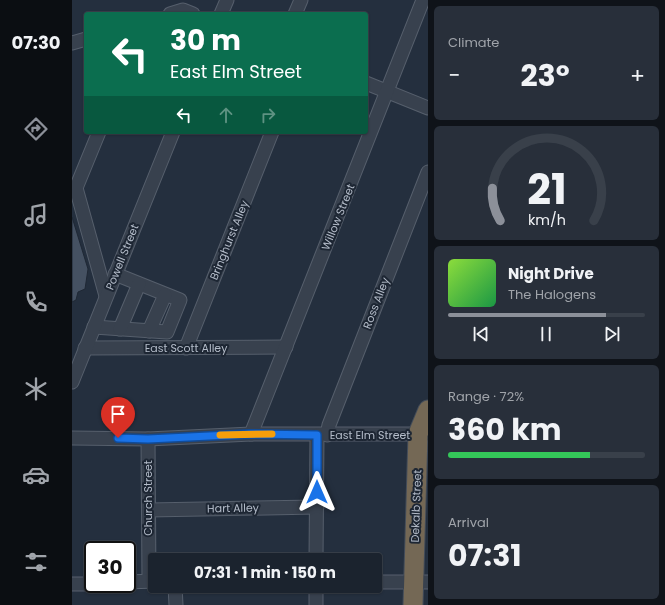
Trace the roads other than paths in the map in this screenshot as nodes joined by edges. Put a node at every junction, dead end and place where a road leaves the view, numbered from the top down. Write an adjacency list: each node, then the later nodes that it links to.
1 (227, 0): 6 (street)
2 (301, 0): 7 (street)
3 (423, 0): 11 (street, Willow Street)
4 (176, 12): 5 (street)
5 (188, 12)
6 (222, 12)
7 (296, 12)
8 (84, 40): 9 (street)
9 (72, 43)
10 (368, 84): 11 (street)
11 (387, 92): 12 (street); 22 (street, Willow Street)
12 (428, 108)
13 (98, 134): 19 (street)
14 (172, 134): 17 (street, Powell Street)
15 (271, 134): 24 (street, Bringhurst Alley)
16 (428, 172): 29 (street, Ross Alley)
17 (115, 274): 18 (street); 19 (street, Powell Street)
18 (139, 284): 21 (street); 21 (street)
19 (106, 296): 20 (street, Powell Street)
20 (94, 327): 21 (street); 23 (street, Powell Street)
21 (120, 329)
22 (286, 347): 24 (street, East Scott Alley); 27 (street, Willow Street)
23 (85, 348): 24 (street, East Scott Alley); 25 (street, Powell Street)
24 (186, 348)
25 (72, 382)
26 (428, 410): 28 (highway, Dekalb Street)
27 (250, 434): 29 (street, East Elm Street); 31 (street, East Elm Street)
28 (423, 434): 29 (street, East Elm Street); 39 (highway, Dekalb Street)
29 (322, 435): 32 (street)
30 (72, 438): 31 (street, East Elm Street)
31 (148, 439): 33 (street, Church Street)
32 (317, 507): 33 (street, Hart Alley); 35 (street)
33 (149, 510): 34 (street, Church Street)
34 (151, 553)
35 (316, 553)
36 (148, 581): 37 (street)
37 (136, 582)
38 (382, 582): 39 (street)
39 (421, 582): 46 (highway, Dekalb Street)
40 (72, 584): 41 (street)
41 (84, 584)
42 (175, 593): 44 (street)
43 (316, 593): 45 (street)
44 (176, 605)
45 (316, 605)
46 (413, 605)

